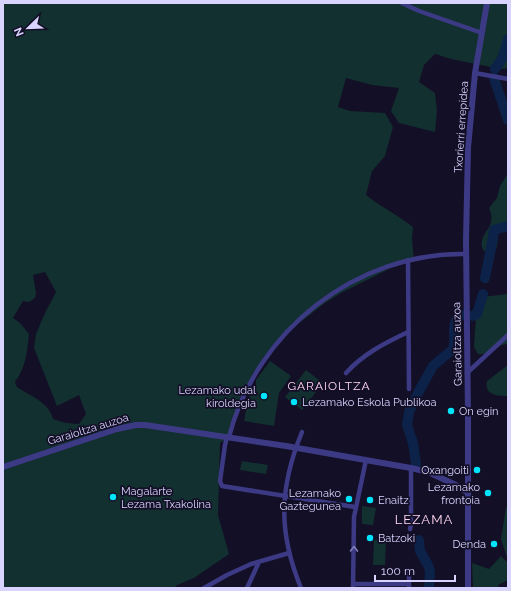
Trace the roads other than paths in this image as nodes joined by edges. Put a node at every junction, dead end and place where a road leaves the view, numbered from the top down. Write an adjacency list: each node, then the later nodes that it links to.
1 (402, 3): 3 (street)
2 (487, 3): 3 (street, Txorierri errepidea)
3 (482, 33): 4 (street, Txorierri errepidea)
4 (475, 73): 5 (street); 6 (street, Txorierri errepidea)
5 (508, 79)
6 (466, 254): 7 (street); 11 (street, Garaioltza auzoa)
7 (408, 260): 8 (street); 14 (street)
8 (408, 332): 10 (street); 12 (street)
9 (508, 335): 11 (street)
10 (346, 372)
11 (467, 373): 19 (street, Garaioltza auzoa)
12 (409, 389)
13 (302, 432): 15 (street)
14 (228, 437): 15 (street, Garaioltza auzoa); 17 (street, Garaioltza auzoa); 20 (street)
15 (295, 448): 16 (street, Garaioltza auzoa); 20 (street)
16 (366, 460): 18 (street, Garaioltza auzoa); 21 (street)
17 (3, 467)
18 (411, 468): 19 (street, Garaioltza auzoa); 22 (street)
19 (468, 493): 31 (street, Garaioltza auzoa)
20 (284, 496): 21 (street); 23 (street)
21 (355, 508): 26 (street, one-way to 21)
22 (410, 529)
23 (289, 554): 24 (street); 30 (street)
24 (259, 562): 28 (street); 29 (street)
25 (409, 571): 27 (street)
26 (353, 586): 27 (street)
27 (409, 586)
28 (204, 588)
29 (247, 588)
30 (302, 588)
31 (468, 588)

